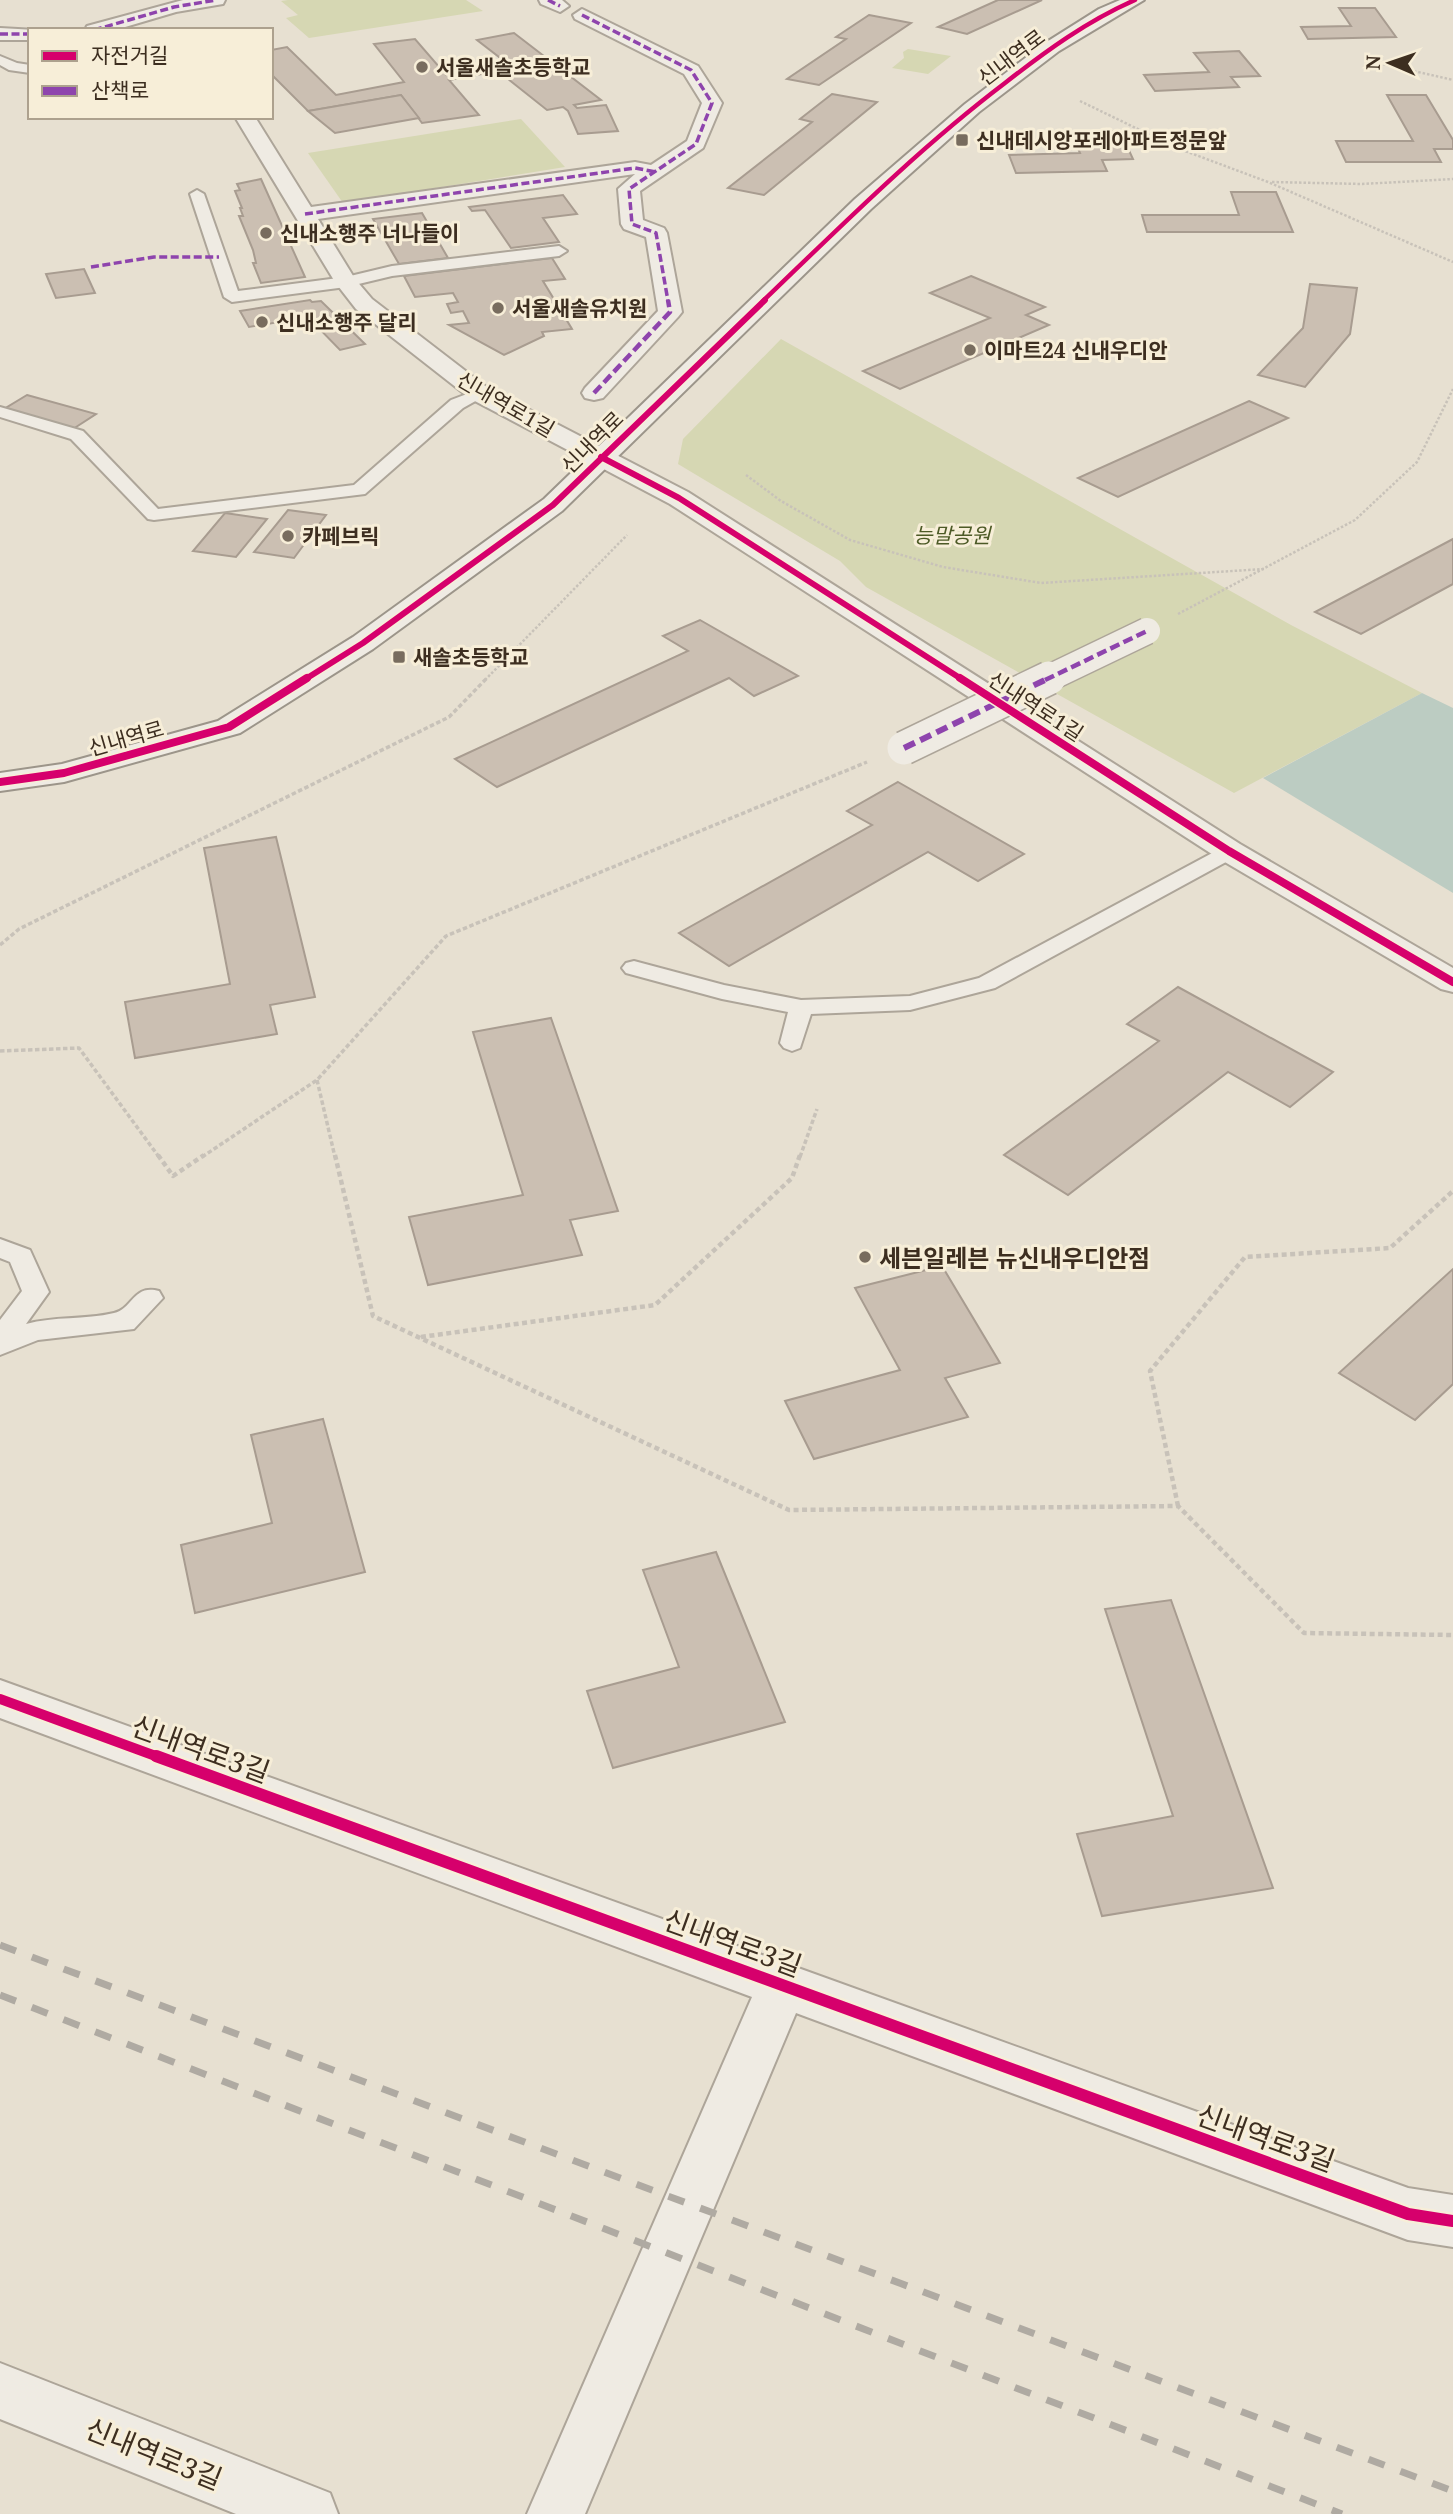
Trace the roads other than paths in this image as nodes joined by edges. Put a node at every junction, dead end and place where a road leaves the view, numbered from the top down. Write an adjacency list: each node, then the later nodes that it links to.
1 (216, 0): 4 (street)
2 (1135, 0): 20 (street, 신내역로)
3 (582, 15): 12 (street)
4 (100, 28)
5 (0, 34): 6 (street)
6 (28, 34)
7 (0, 60): 8 (lane)
8 (14, 67): 9 (lane); 10 (lane)
9 (28, 69)
10 (0, 70)
11 (246, 119): 14 (street, 신내역로1길)
12 (656, 172): 14 (street); 17 (street)
13 (197, 194): 16 (lane)
14 (305, 214): 16 (street, 신내역로1길)
15 (559, 251): 16 (lane)
16 (346, 282): 18 (street, 신내역로1길)
17 (594, 393)
18 (480, 394): 19 (lane); 20 (street, 신내역로1길)
19 (0, 412)
20 (601, 457): 23 (street, 신내역로); 24 (street, 신내역로1길)
21 (1147, 631): 22 (street, bridge)
22 (904, 748)
23 (0, 782)
24 (1229, 851): 26 (street, 신내역로1길); 27 (lane)
25 (634, 968): 27 (lane)
26 (1453, 982)
27 (802, 1007): 28 (lane)
28 (792, 1043)
29 (0, 1248): 31 (lane)
30 (150, 1298): 32 (lane)
31 (0, 1339)
32 (0, 1345)
33 (0, 1699): 34 (street, 신내역로3길)
34 (783, 1984): 35 (street, 신내역로3길); 38 (street, 신내역로3길)
35 (1453, 2221)
36 (0, 2391): 37 (street, 신내역로3길)
37 (309, 2514)
38 (556, 2514)

